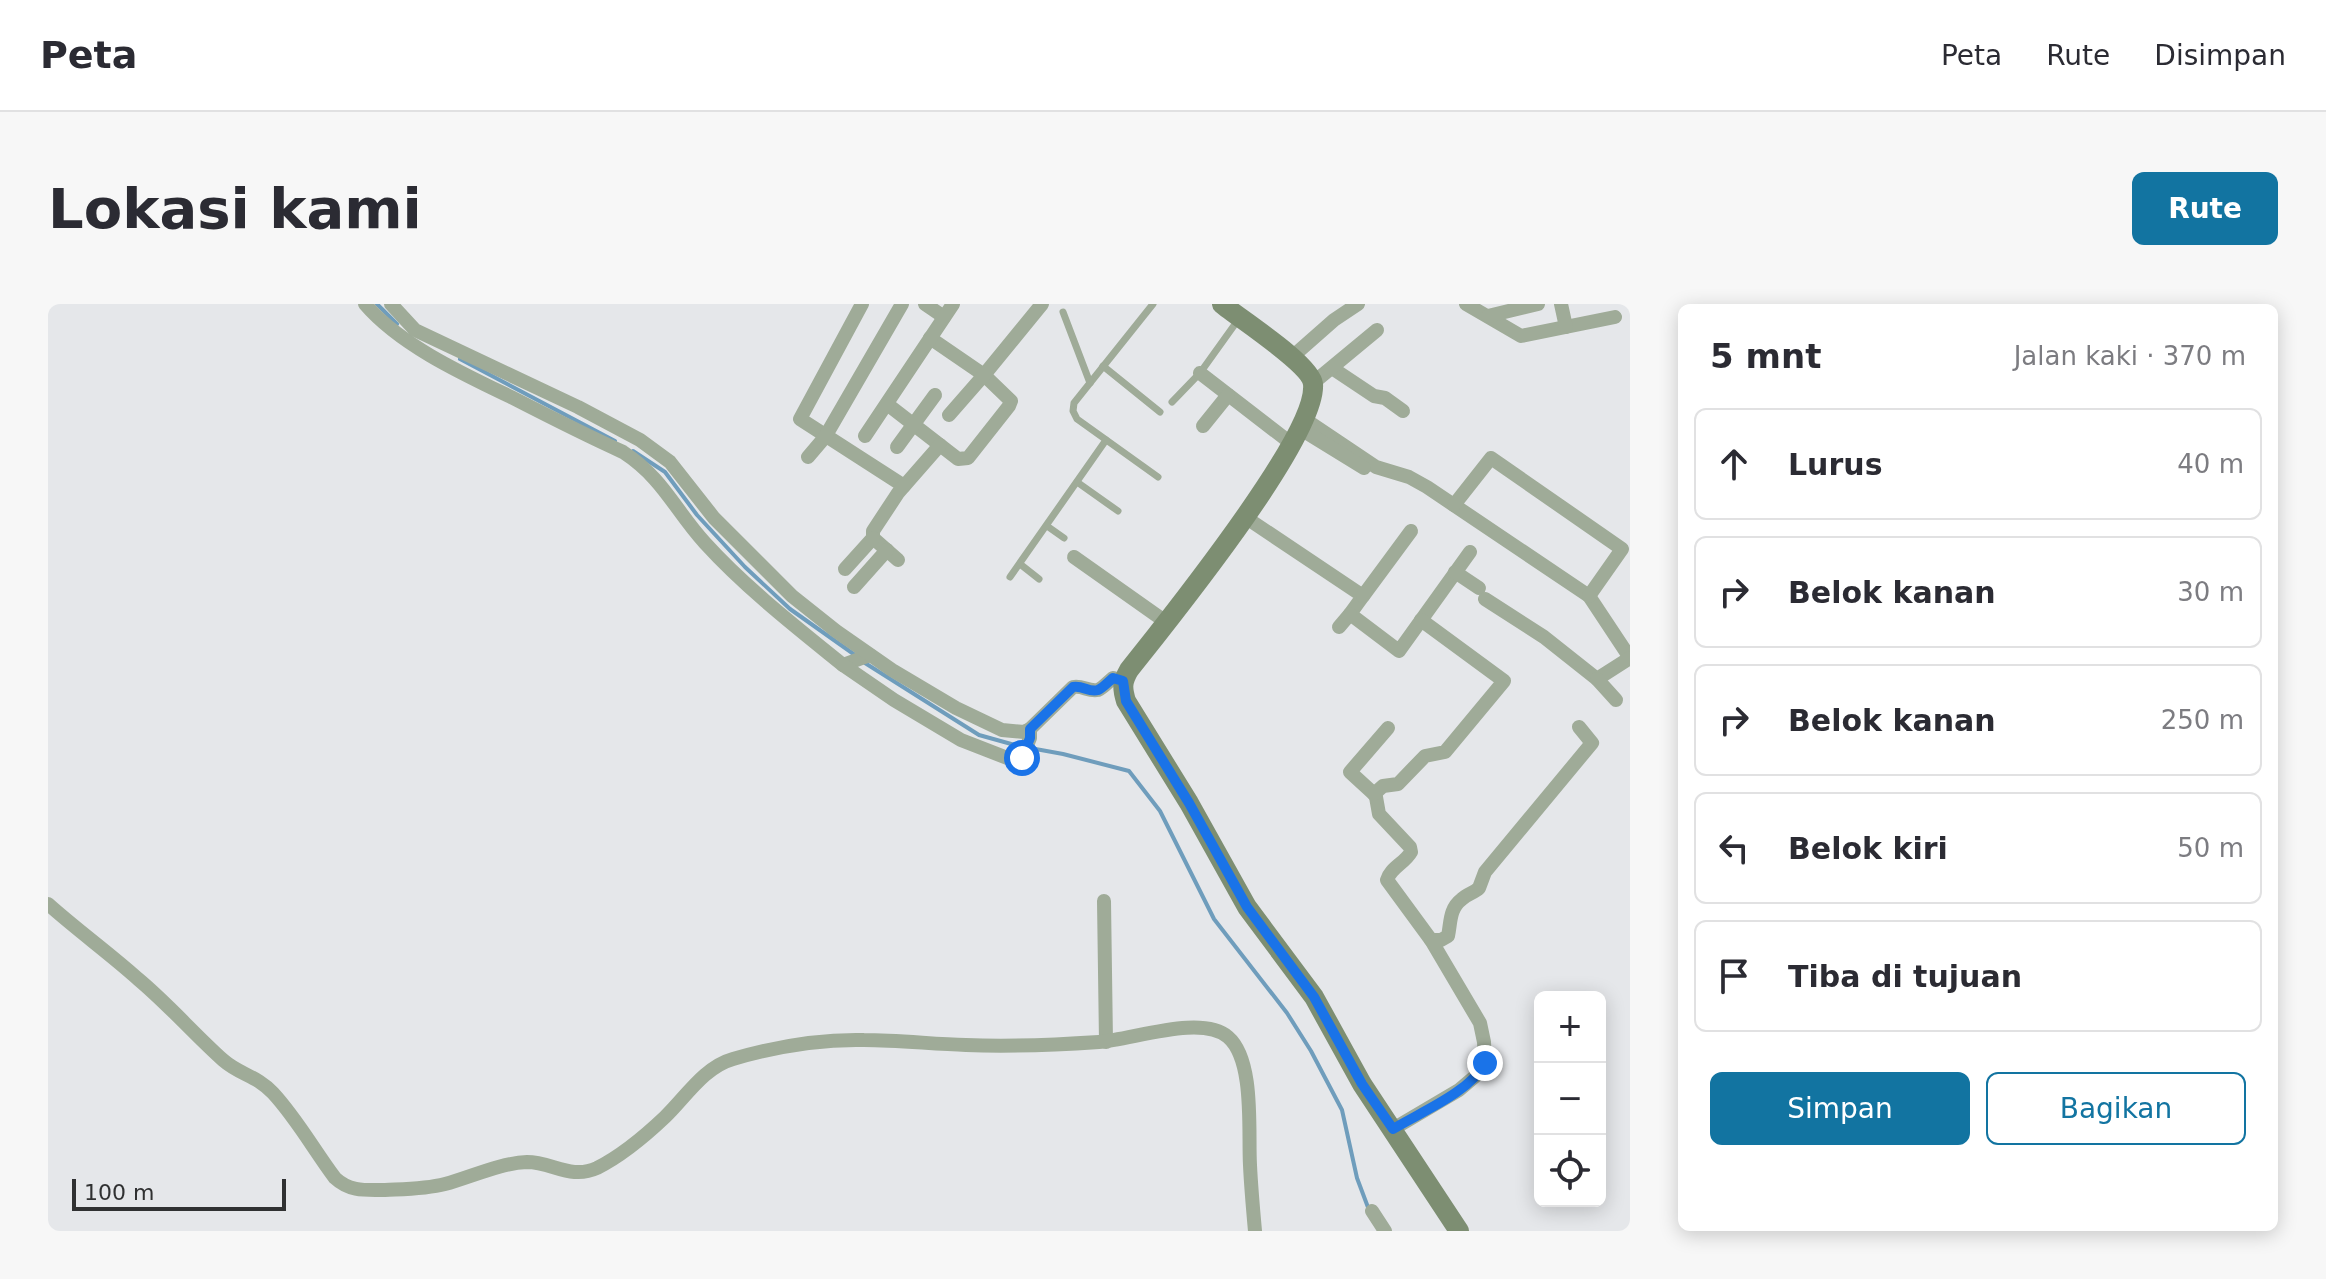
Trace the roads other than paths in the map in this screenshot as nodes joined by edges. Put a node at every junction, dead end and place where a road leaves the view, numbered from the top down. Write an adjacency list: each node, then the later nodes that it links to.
1 (365, 304): 66 (street)
2 (391, 304): 66 (street)
3 (862, 304): 40 (street)
4 (902, 304): 40 (street)
5 (925, 304): 16 (street)
6 (953, 304): 16 (street)
7 (1042, 304): 26 (street)
8 (1153, 304): 23 (lane)
9 (1222, 304): 18 (street)
10 (1358, 304): 22 (street)
11 (1466, 304): 15 (street)
12 (1538, 304): 15 (street)
13 (1561, 304): 19 (street)
14 (1063, 312): 27 (lane)
15 (1488, 316): 19 (street)
16 (944, 317): 21 (street)
17 (1615, 317): 19 (street)
18 (1239, 319): 22 (street); 25 (lane)
19 (1566, 327)
20 (1377, 330): 24 (street)
21 (930, 338): 26 (street); 32 (street)
22 (1292, 357): 28 (street)
23 (1103, 366): 27 (lane); 34 (lane)
24 (1332, 368): 28 (street); 33 (street)
25 (1200, 373): 30 (street); 31 (lane)
26 (984, 375): 35 (street); 42 (street)
27 (1090, 383): 41 (lane)
28 (1313, 383): 38 (street)
29 (935, 395): 36 (street)
30 (1228, 395): 37 (street); 38 (street)
31 (1172, 402)
32 (887, 404): 36 (street); 39 (street)
33 (1403, 411)
34 (1160, 412)
35 (949, 415)
36 (913, 424): 42 (street); 43 (street)
37 (1203, 426)
38 (1298, 430): 48 (street); 50 (street)
39 (865, 436)
40 (825, 437): 44 (street); 47 (street)
41 (1106, 440): 45 (lane); 46 (lane)
42 (940, 445): 47 (street)
43 (897, 447)
44 (808, 457)
45 (1158, 477)
46 (1077, 482): 49 (lane); 51 (lane)
47 (904, 486): 53 (street)
48 (1454, 505): 56 (street); 65 (street)
49 (1118, 511)
50 (1245, 517): 64 (street); 69 (street)
51 (1047, 526): 54 (lane); 58 (lane)
52 (1411, 531): 64 (street)
53 (873, 538): 59 (street); 63 (street)
54 (1064, 538)
55 (1470, 552): 60 (street)
56 (1626, 553): 65 (street)
57 (1074, 557): 69 (street)
58 (1020, 564): 61 (lane); 62 (lane)
59 (845, 569)
60 (1455, 572): 68 (street); 74 (street)
61 (1010, 577)
62 (1039, 579)
63 (854, 587)
64 (1363, 596): 67 (street)
65 (1589, 596): 72 (street)
66 (777, 597): 71 (street); 73 (street)
67 (1350, 614): 68 (street); 70 (street)
68 (1421, 620): 80 (street)
69 (1166, 622): 75 (street)
70 (1339, 627)
71 (868, 655): 73 (street); 79 (street)
72 (1630, 658): 74 (street)
73 (845, 665): 79 (street)
74 (1597, 679): 76 (street)
75 (1123, 681): 79 (street); 85 (street)
76 (1616, 700)
77 (1579, 727): 83 (street)
78 (1388, 728): 80 (street)
79 (1027, 744)
80 (1374, 794): 83 (street)
81 (1104, 901): 84 (street)
82 (48, 904): 84 (street)
83 (1431, 940): 85 (street)
84 (1106, 1042): 87 (street)
85 (1393, 1129): 89 (street)
86 (1372, 1211): 88 (street)
87 (1255, 1231)
88 (1385, 1231)
89 (1459, 1231)

